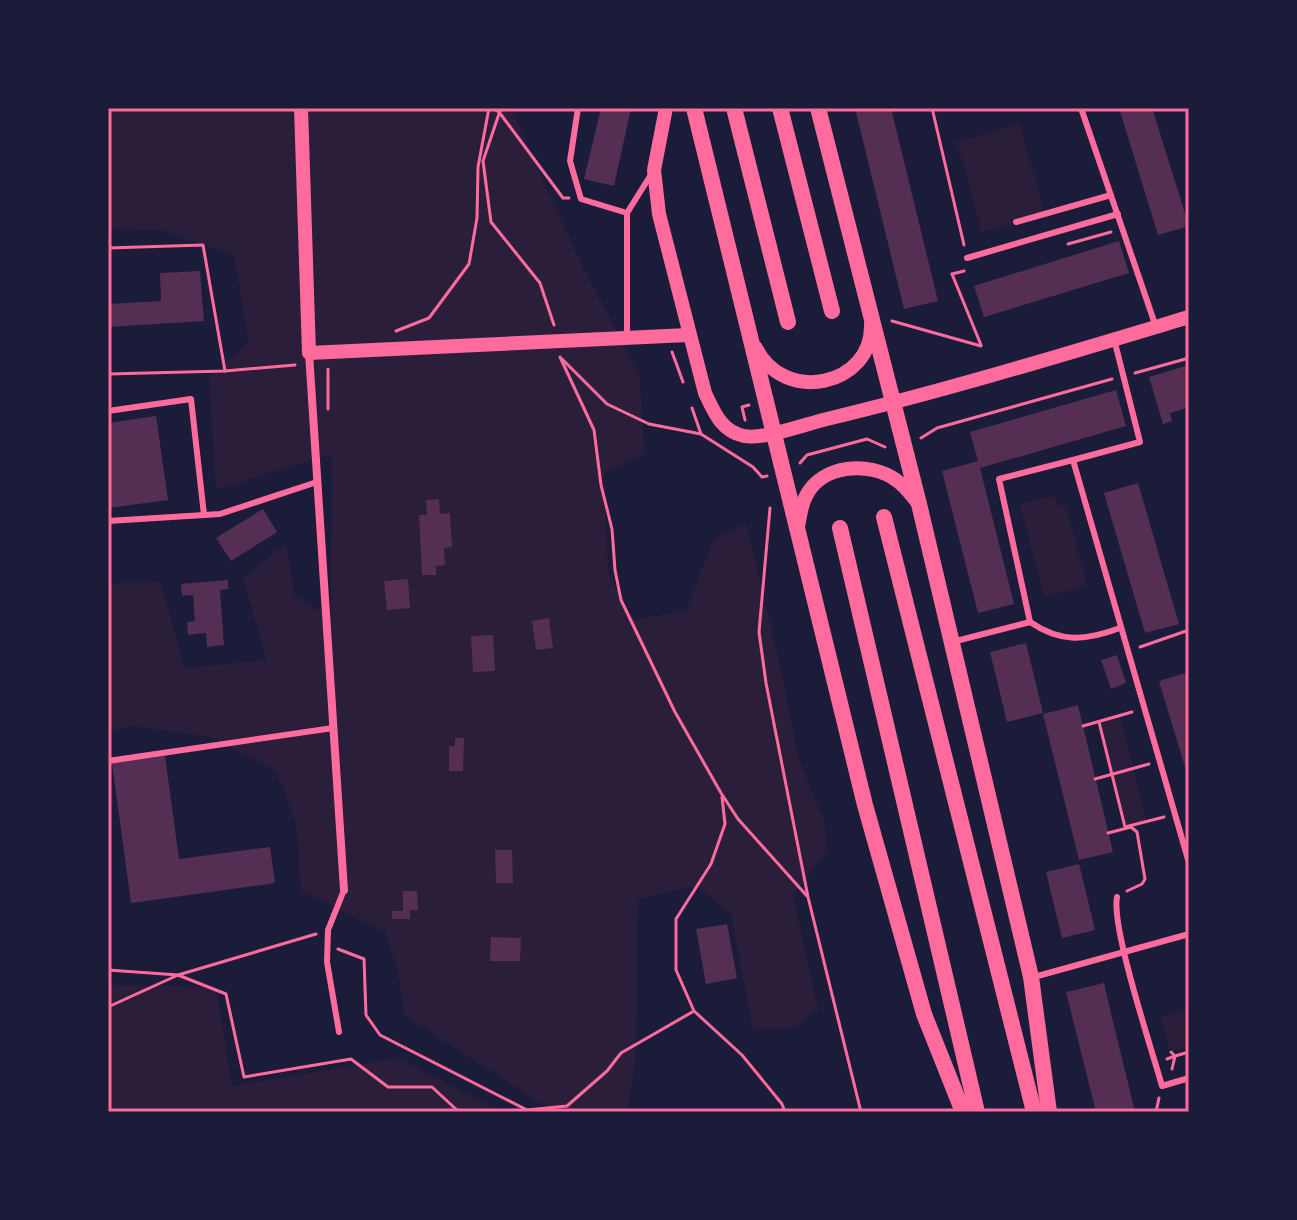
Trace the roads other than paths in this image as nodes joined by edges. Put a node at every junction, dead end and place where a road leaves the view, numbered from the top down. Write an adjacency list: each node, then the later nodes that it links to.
1 (301, 108): 24 (street)
2 (578, 108): 11 (lane)
3 (666, 108): 9 (street)
4 (694, 108): 23 (main road)
5 (734, 108): 18 (main road)
6 (780, 108): 15 (main road)
7 (818, 108): 16 (main road)
8 (1081, 108): 10 (lane)
9 (654, 170): 11 (lane); 20 (street)
10 (1111, 195): 12 (lane); 13 (lane)
11 (627, 213): 21 (lane)
12 (1118, 214): 14 (lane); 19 (lane)
13 (1016, 222)
14 (967, 258)
15 (832, 311)
16 (870, 312): 23 (street); 25 (main road)
17 (1189, 317): 19 (street)
18 (788, 322)
19 (1156, 327): 22 (street)
20 (688, 335): 21 (street); 27 (street)
21 (627, 339): 24 (street)
22 (1114, 339): 25 (street); 28 (lane)
23 (752, 340): 27 (main road)
24 (310, 358): 29 (street)
25 (893, 403): 27 (street); 30 (main road)
26 (108, 411): 31 (lane)
27 (773, 432): 35 (main road)
28 (1073, 460): 36 (lane); 37 (lane)
29 (317, 482): 31 (lane); 39 (street)
30 (919, 504): 35 (street); 38 (main road)
31 (204, 515): 33 (lane)
32 (884, 517): 50 (main road)
33 (108, 521)
34 (840, 528): 49 (main road)
35 (798, 530): 49 (main road)
36 (1030, 622): 37 (lane); 38 (lane)
37 (1120, 628): 41 (lane)
38 (951, 642): 46 (main road)
39 (333, 728): 40 (lane); 42 (street)
40 (108, 761)
41 (1189, 863)
42 (344, 890): 47 (lane)
43 (1117, 897): 45 (lane)
44 (1189, 934): 45 (lane)
45 (1125, 952): 46 (lane); 48 (lane)
46 (1031, 977): 51 (main road)
47 (339, 1032)
48 (1189, 1078)
49 (966, 1111)
50 (1034, 1112)
51 (1049, 1112)

